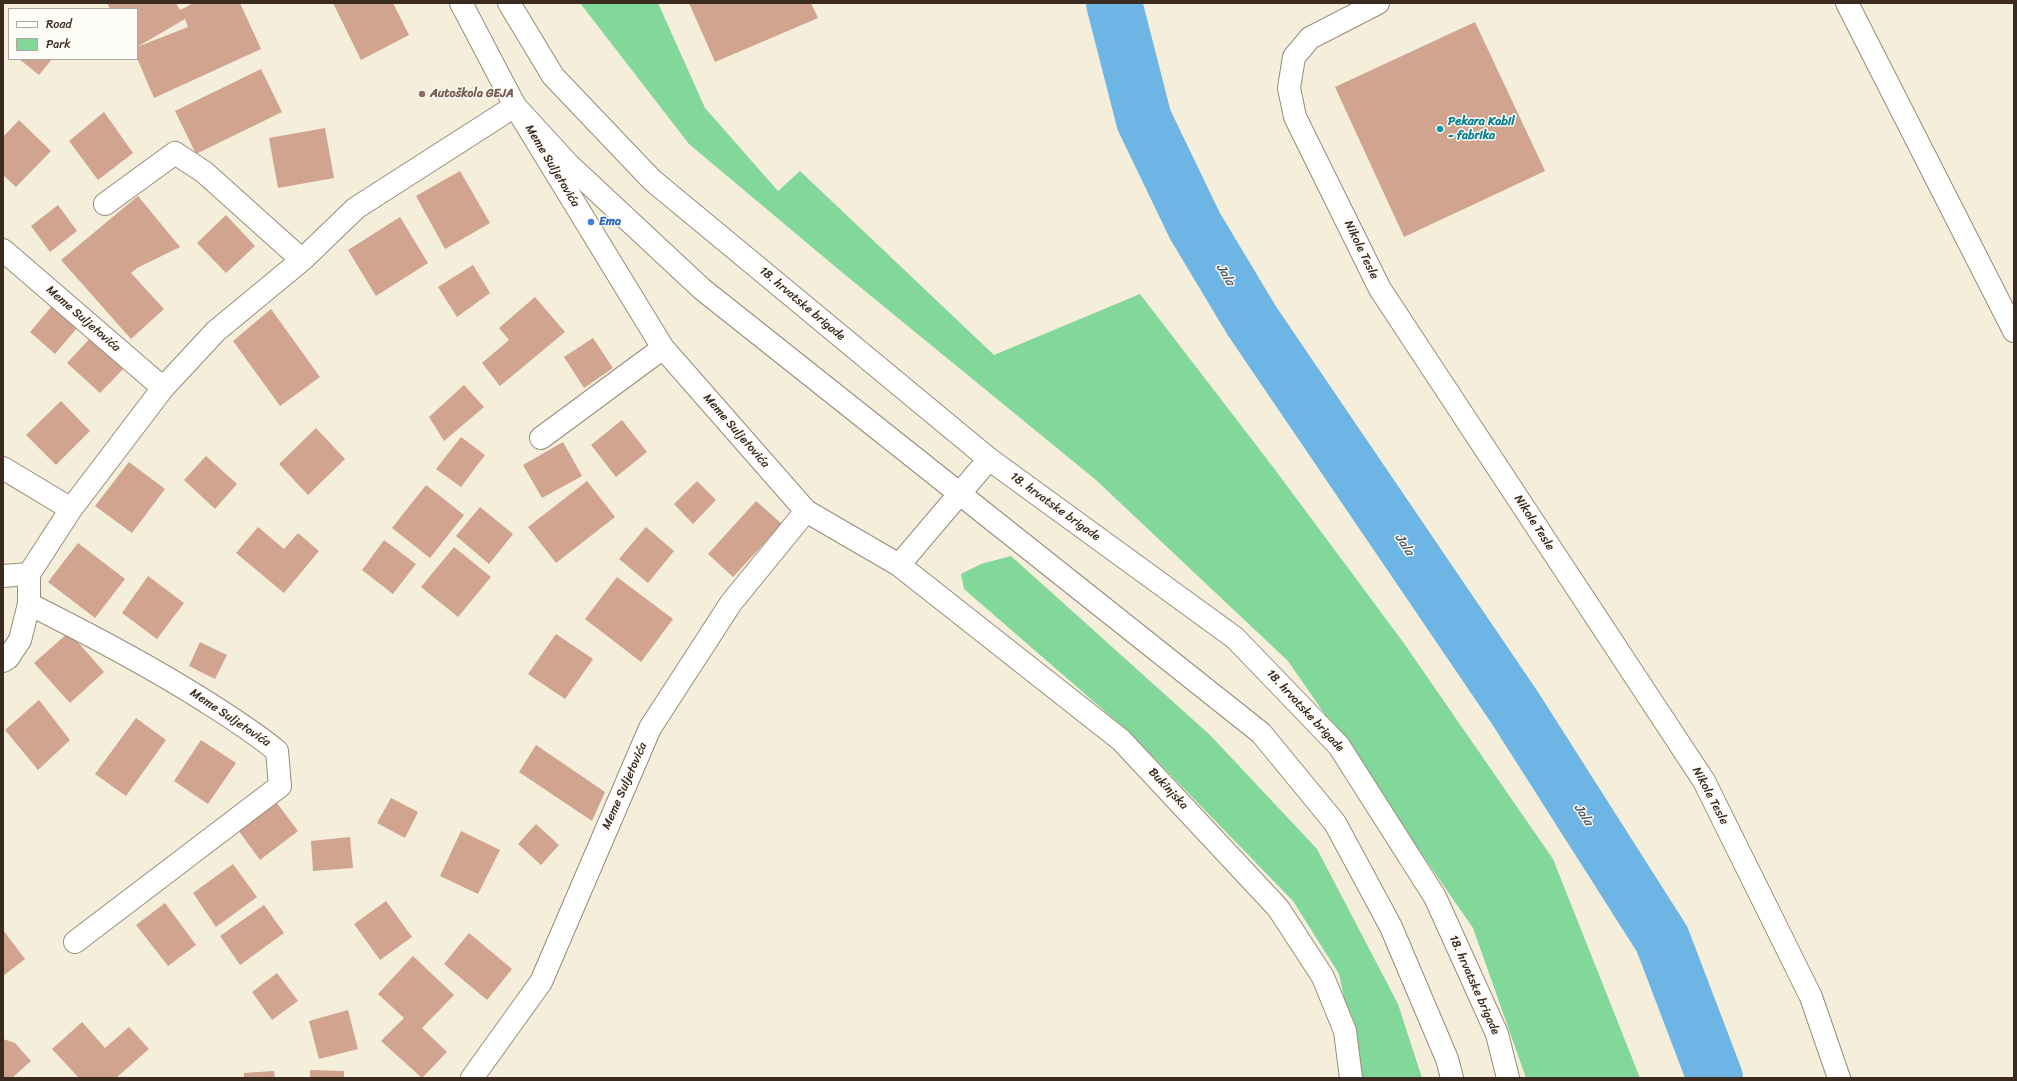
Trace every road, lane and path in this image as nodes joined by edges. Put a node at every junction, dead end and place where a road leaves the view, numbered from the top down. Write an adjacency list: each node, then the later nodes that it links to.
1 (461, 3): 5 (street)
2 (509, 3): 13 (street, 18. hrvatske brigade)
3 (1378, 3): 28 (street, Nikole Tesle)
4 (1847, 3): 9 (street)
5 (515, 106): 8 (street); 10 (street, Meme Suljetovića); 15 (street)
6 (105, 204): 8 (street)
7 (3, 250): 11 (street, Meme Suljetovića)
8 (302, 260): 11 (street)
9 (2014, 330)
10 (663, 348): 12 (street); 17 (street, Meme Suljetovića)
11 (163, 388): 16 (street)
12 (541, 438)
13 (989, 459): 15 (street); 27 (street, 18. hrvatske brigade)
14 (3, 468): 16 (street)
15 (960, 495): 18 (street); 26 (street)
16 (71, 509): 19 (street)
17 (806, 511): 18 (street, Meme Suljetovića); 24 (street, Meme Suljetovića)
18 (899, 565): 25 (street, Bukinjska)
19 (29, 574): 20 (street); 21 (street)
20 (3, 576)
21 (29, 604): 22 (street); 23 (street, Meme Suljetovića)
22 (3, 661)
23 (75, 942)
24 (472, 1078)
25 (1351, 1078)
26 (1452, 1078)
27 (1508, 1078)
28 (1839, 1078)

